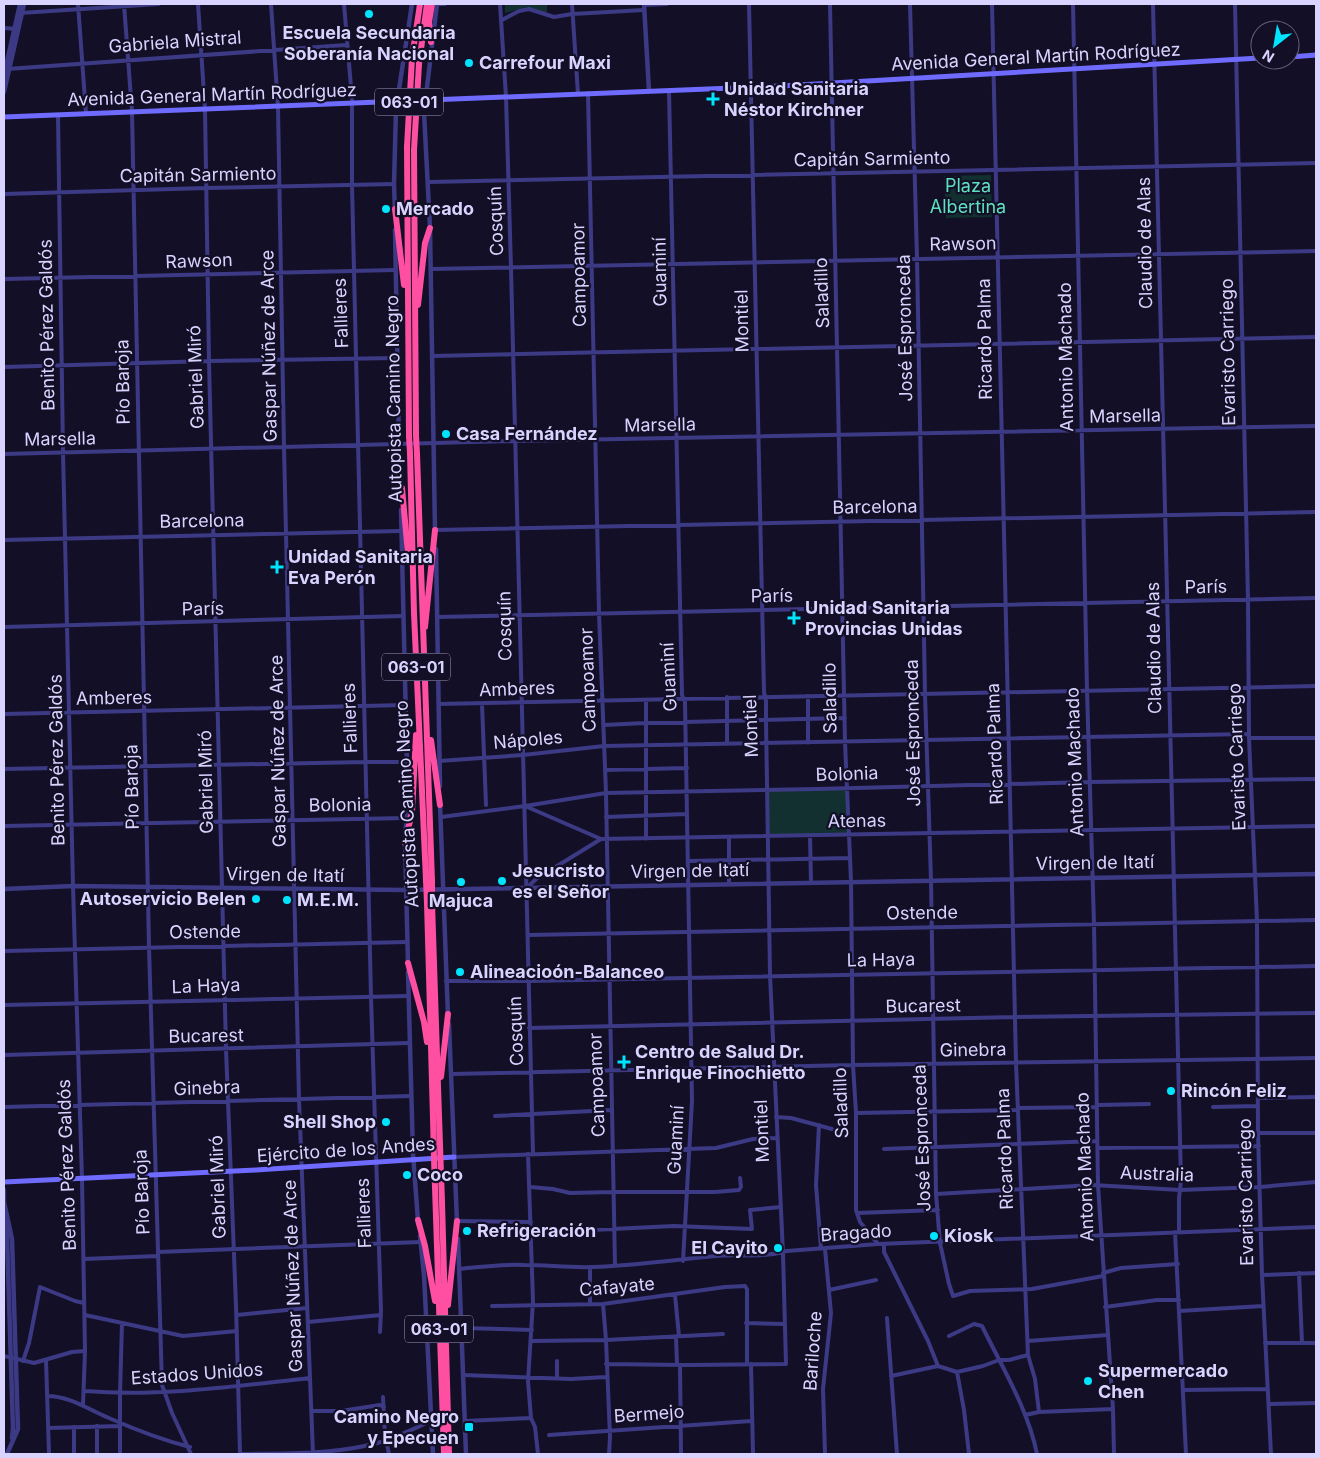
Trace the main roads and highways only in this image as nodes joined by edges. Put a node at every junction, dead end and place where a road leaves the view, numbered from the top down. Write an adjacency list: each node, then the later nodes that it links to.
1 (420, 4): 12 (highway, Autopista Camino Negro / 063-01, bridge)
2 (427, 4): 11 (highway, Autopista Camino Negro / 063-01, bridge)
3 (432, 4): 4 (highway)
4 (431, 42)
5 (1316, 55): 6 (main road)
6 (1300, 56)
7 (1250, 59): 8 (main road, Avenida General Martín Rodríguez)
8 (4, 117)
9 (395, 209): 12 (highway)
10 (430, 228): 11 (highway)
11 (415, 331): 13 (highway, Autopista Camino Negro / 063-01)
12 (408, 357): 13 (highway, Autopista Camino Negro / 063-01)
13 (413, 436): 14 (highway, Autopista Camino Negro / 063-01, bridge)
14 (413, 454): 17 (highway, Autopista Camino Negro / 063-01); 18 (highway, Autopista Camino Negro / 063-01)
15 (402, 488): 17 (highway)
16 (435, 530): 18 (highway)
17 (414, 613): 20 (highway, Autopista Camino Negro / 063-01)
18 (423, 646): 19 (highway, Autopista Camino Negro / 063-01)
19 (426, 710): 21 (highway); 23 (highway, Autopista Camino Negro / 063-01)
20 (418, 711): 22 (highway); 23 (highway, Autopista Camino Negro / 063-01)
21 (440, 805)
22 (405, 843)
23 (429, 881): 24 (highway, Autopista Camino Negro / 063-01, bridge)
24 (429, 903): 27 (highway, Autopista Camino Negro / 063-01); 28 (highway, Autopista Camino Negro / 063-01)
25 (408, 963): 27 (highway)
26 (448, 1014): 28 (highway)
27 (432, 1084): 28 (highway, Autopista Camino Negro / 063-01)
28 (437, 1115): 31 (highway, Autopista Camino Negro / 063-01, bridge)
29 (454, 1157): 30 (main road, Ejército de los Andes)
30 (4, 1182)
31 (439, 1203): 34 (highway, Autopista Camino Negro / 063-01); 35 (highway, Autopista Camino Negro / 063-01)
32 (418, 1220): 34 (highway)
33 (457, 1221): 35 (highway)
34 (439, 1337): 37 (highway, Autopista Camino Negro / 063-01)
35 (446, 1353): 36 (highway, Autopista Camino Negro / 063-01)
36 (447, 1387): 38 (highway, Autopista Camino Negro / 063-01); 39 (highway)
37 (444, 1454)
38 (449, 1454)
39 (454, 1454)

